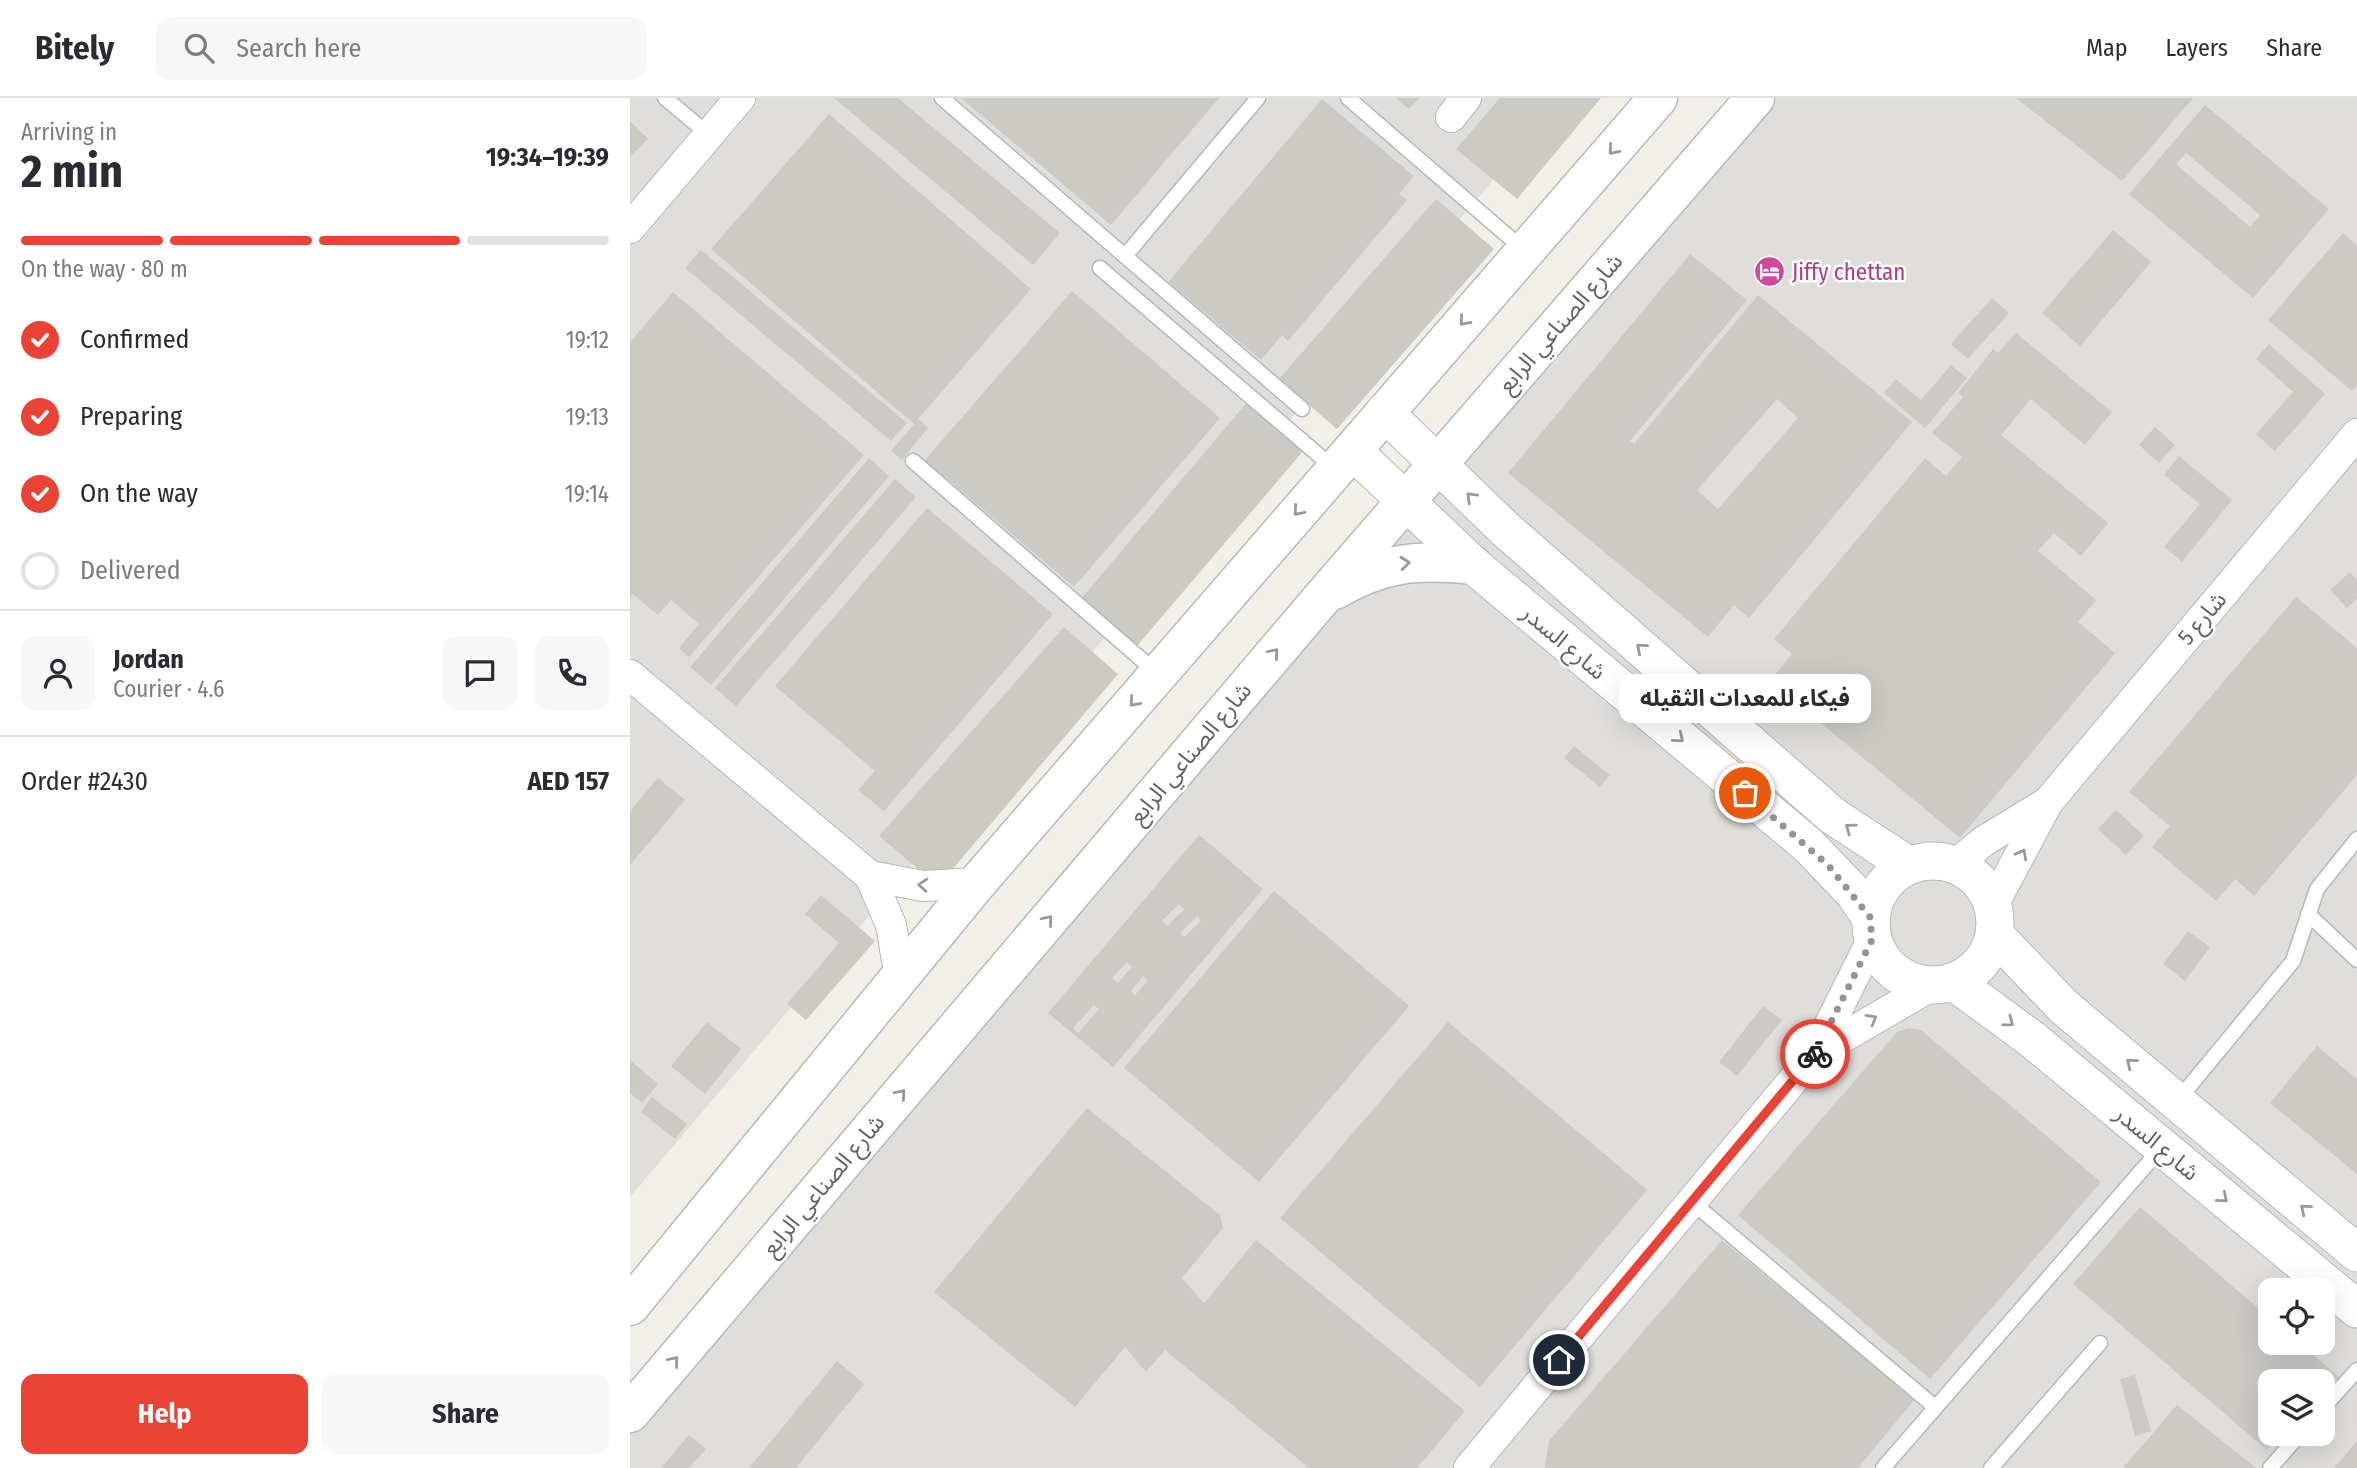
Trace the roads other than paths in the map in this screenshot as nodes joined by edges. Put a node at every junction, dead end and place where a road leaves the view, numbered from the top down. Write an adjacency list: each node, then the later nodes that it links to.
1 (664, 98): 8 (lane)
2 (740, 98): 8 (street)
3 (942, 98): 11 (lane)
4 (1258, 98): 11 (lane)
5 (1348, 98): 10 (lane)
6 (1658, 98): 10 (main road, one-way to 10)
7 (1755, 98): 18 (main road, شارع الصناعي الرابع)
8 (709, 135): 9 (street)
9 (630, 228)
10 (1525, 251): 14 (main road, one-way to 14)
11 (1125, 256): 13 (lane)
12 (1100, 268): 16 (lane)
13 (1302, 409)
14 (1384, 412): 16 (main road); 18 (street, شارع السدر)
15 (2357, 434): 24 (street, شارع 5)
16 (1343, 460): 19 (street, شارع السدر); 22 (main road, one-way to 22)
17 (913, 461): 22 (lane)
18 (1438, 465): 19 (main road, شارع الصناعي الرابع); 27 (street, شارع السدر, one-way to 18)
19 (1406, 501): 20 (street, شارع السدر); 21 (main road, شارع الصناعي الرابع)
20 (1473, 565): 21 (main road, one-way to 20); 32 (street, شارع السدر, one-way to 32)
21 (1321, 599): 47 (main road, شارع الصناعي الرابع, one-way to 21)
22 (1158, 674): 29 (main road, one-way to 29)
23 (630, 675): 28 (street)
24 (2048, 802): 26 (street, شارع 5); 31 (street, شارع 5, one-way to 24)
25 (2357, 839): 30 (lane)
26 (1956, 864): 27 (street); 31 (street)
27 (1908, 865): 32 (street)
28 (870, 876): 29 (street, one-way to 28); 34 (street)
29 (977, 883): 34 (main road)
30 (2308, 914): 33 (lane); 37 (lane)
31 (1994, 920): 35 (street); 37 (street, شارع السدر, one-way to 31)
32 (1871, 928): 35 (street); 36 (street)
33 (2357, 960)
34 (900, 978): 41 (main road)
35 (1942, 984): 36 (street, one-way to 35); 38 (street, شارع السدر, one-way to 38)
36 (1815, 1054): 39 (street)
37 (2177, 1101): 40 (street, شارع السدر, one-way to 37)
38 (2162, 1147): 42 (street, شارع السدر, one-way to 42); 46 (lane)
39 (1692, 1202): 46 (lane); 49 (street)
40 (2357, 1254)
41 (630, 1306)
42 (2357, 1309)
43 (2100, 1343): 51 (lane)
44 (2357, 1370): 45 (lane)
45 (2335, 1395)
46 (1935, 1408): 50 (lane)
47 (630, 1413)
48 (2289, 1446): 52 (lane)
49 (1477, 1465)
50 (1883, 1468)
51 (1991, 1468)
52 (2270, 1468)

